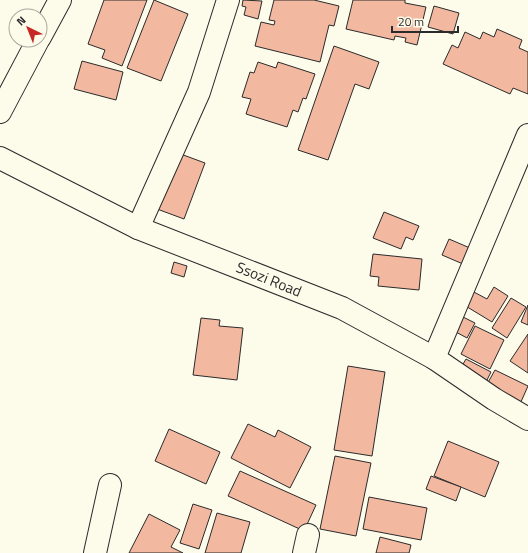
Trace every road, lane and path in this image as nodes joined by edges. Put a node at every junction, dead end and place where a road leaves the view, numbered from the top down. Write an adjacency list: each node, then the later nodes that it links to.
1 (60, 0): 3 (street)
2 (228, 0): 8 (street)
3 (48, 22)
4 (34, 48): 5 (street)
5 (0, 112)
6 (528, 136): 9 (street)
7 (0, 158): 8 (street, Ssozi Road)
8 (138, 228): 9 (street, Ssozi Road)
9 (434, 358): 10 (street, Ssozi Road)
10 (528, 419)
11 (110, 485): 12 (street)
12 (94, 553)

